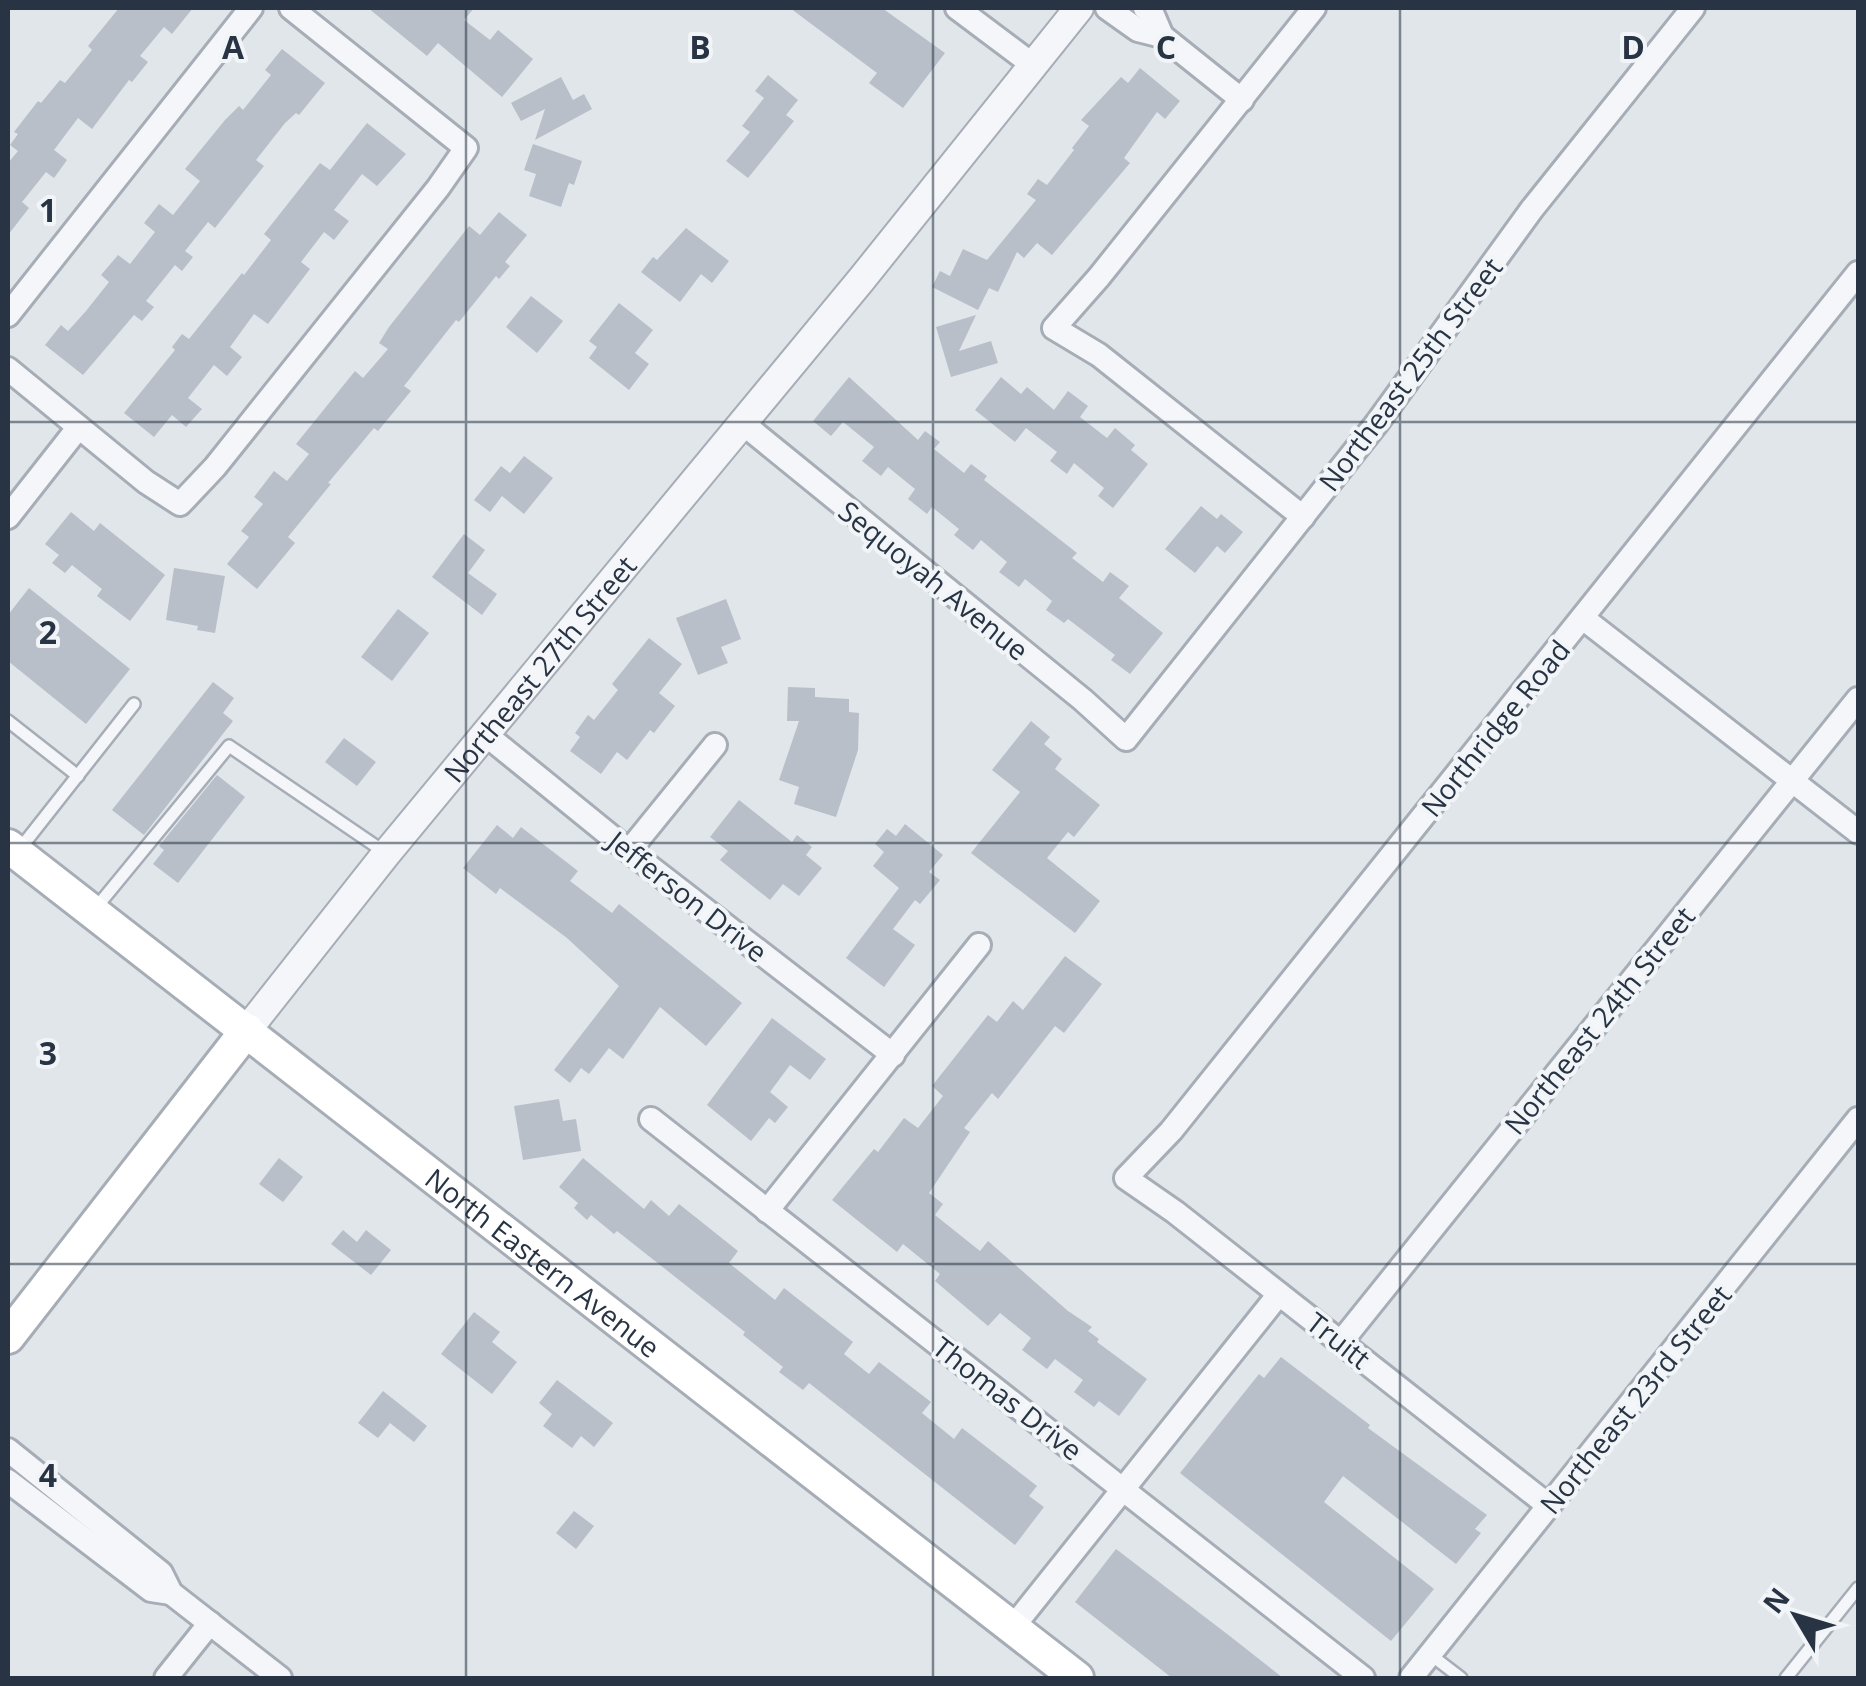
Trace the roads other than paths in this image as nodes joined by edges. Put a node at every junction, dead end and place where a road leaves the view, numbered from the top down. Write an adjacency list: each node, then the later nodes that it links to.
1 (251, 8): 13 (street)
2 (292, 8): 16 (street)
3 (957, 8): 10 (street)
4 (1079, 8): 10 (street, Northeast 27th Street)
5 (1107, 8): 9 (street)
6 (1144, 8): 9 (street)
7 (1314, 8): 11 (street)
8 (1692, 8): 18 (street, Northeast 25th Street)
9 (1162, 36): 11 (street)
10 (1033, 66): 15 (street, Northeast 27th Street)
11 (1242, 100): 18 (street)
12 (1858, 273): 19 (street, Northridge Road)
13 (8, 315)
14 (8, 369): 16 (street)
15 (741, 422): 23 (street, Northeast 27th Street); 24 (street, Sequoyah Avenue)
16 (78, 428): 17 (street)
17 (8, 517)
18 (1303, 517): 24 (street, Northeast 25th Street)
19 (1584, 618): 27 (street); 38 (street, Northridge Road)
20 (1858, 699): 27 (street, Northeast 24th Street)
21 (134, 704): 26 (lane)
22 (8, 720): 26 (lane)
23 (485, 734): 30 (street, Jefferson Drive); 31 (street, Northeast 27th Street)
24 (1126, 739)
25 (715, 745): 30 (street)
26 (78, 776): 29 (lane)
27 (1794, 780): 28 (street); 42 (street, Northeast 24th Street)
28 (1858, 832)
29 (12, 850): 32 (main road, North Eastern Avenue)
30 (629, 851): 35 (street, Jefferson Drive)
31 (386, 854): 32 (lane); 34 (street, Northeast 27th Street)
32 (92, 912): 34 (main road, North Eastern Avenue)
33 (979, 945): 35 (street)
34 (247, 1030): 41 (main road, Northeast 27th Street); 50 (main road, North Eastern Avenue)
35 (893, 1055): 39 (street)
36 (651, 1119): 39 (street, Thomas Drive)
37 (1856, 1128): 46 (street, Northeast 23rd Street)
38 (1126, 1178): 40 (street, Truitt)
39 (767, 1211): 45 (street, Thomas Drive)
40 (1280, 1294): 42 (street, Truitt); 45 (street)
41 (8, 1337)
42 (1341, 1342): 46 (street, Truitt)
43 (8, 1450): 48 (street)
44 (8, 1480): 48 (street)
45 (1124, 1489): 50 (street); 55 (street, Thomas Drive)
46 (1548, 1506): 51 (street, Northeast 23rd Street)
47 (1858, 1588): 58 (lane)
48 (171, 1593): 49 (street)
49 (210, 1623): 52 (street); 53 (street)
50 (1013, 1628): 54 (main road, North Eastern Avenue)
51 (1430, 1654): 56 (street, Northeast 23rd Street); 57 (lane)
52 (166, 1678)
53 (280, 1678)
54 (1078, 1678)
55 (1364, 1678)
56 (1411, 1678)
57 (1461, 1678)
58 (1786, 1678)

